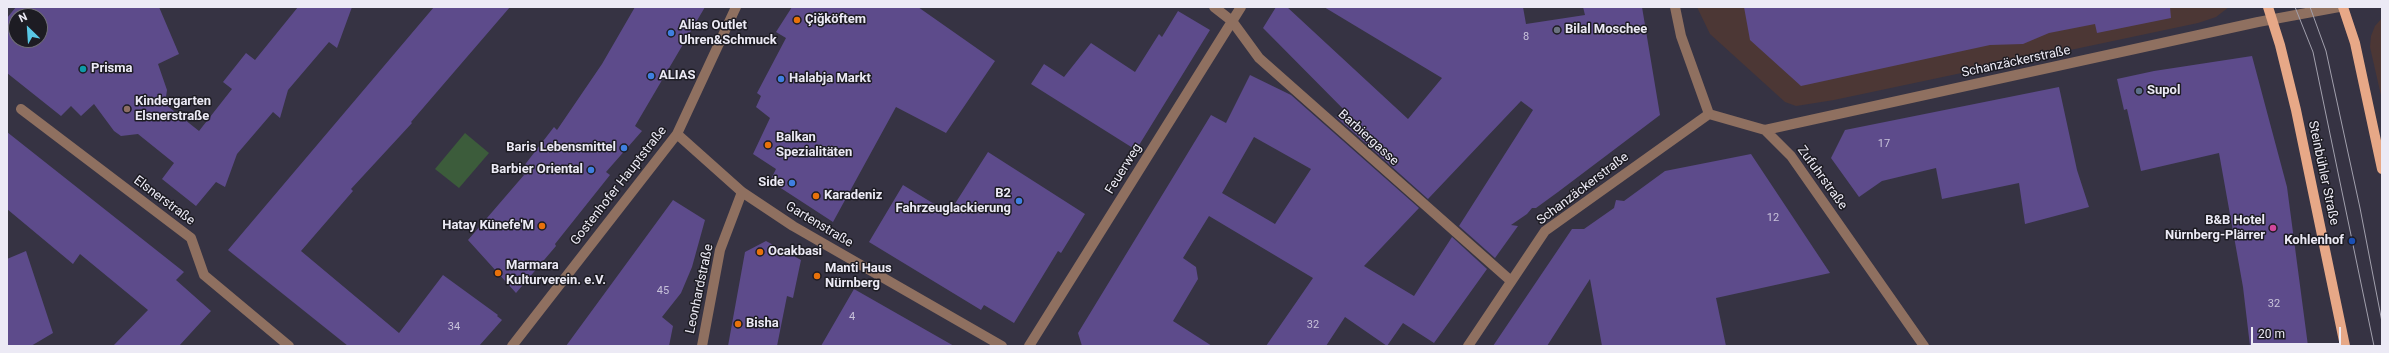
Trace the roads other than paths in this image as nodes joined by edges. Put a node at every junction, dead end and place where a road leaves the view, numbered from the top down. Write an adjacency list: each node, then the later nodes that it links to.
1 (736, 7): 13 (street, Gostenhofer Hauptstraße)
2 (1214, 7): 9 (street, Barbiergasse)
3 (1241, 7): 9 (street, Feuerweg)
4 (1675, 7): 11 (street)
5 (2268, 7): 8 (main road, Steinbühler Straße)
6 (2339, 7): 8 (street, Schanzäckerstraße)
7 (2343, 7): 14 (main road)
8 (2273, 19): 12 (street, Schanzäckerstraße); 24 (main road, Steinbühler Straße)
9 (1232, 21): 16 (street, Barbiergasse); 21 (street, Feuerweg)
10 (21, 109): 17 (street, Elsnerstraße)
11 (1709, 114): 12 (street, Zufuhrstraße); 16 (street, Schanzäckerstraße)
12 (1765, 130): 23 (street, Zufuhrstraße)
13 (677, 134): 15 (street, Gartenstraße); 18 (street, Gostenhofer Hauptstraße)
14 (2382, 169)
15 (742, 192): 19 (street, Leonhardstraße); 20 (street, Gartenstraße)
16 (1511, 281): 22 (street, Schanzäckerstraße)
17 (289, 346)
18 (512, 346)
19 (702, 346)
20 (1002, 346)
21 (1029, 346)
22 (1468, 346)
23 (1924, 346)
24 (2345, 346)

